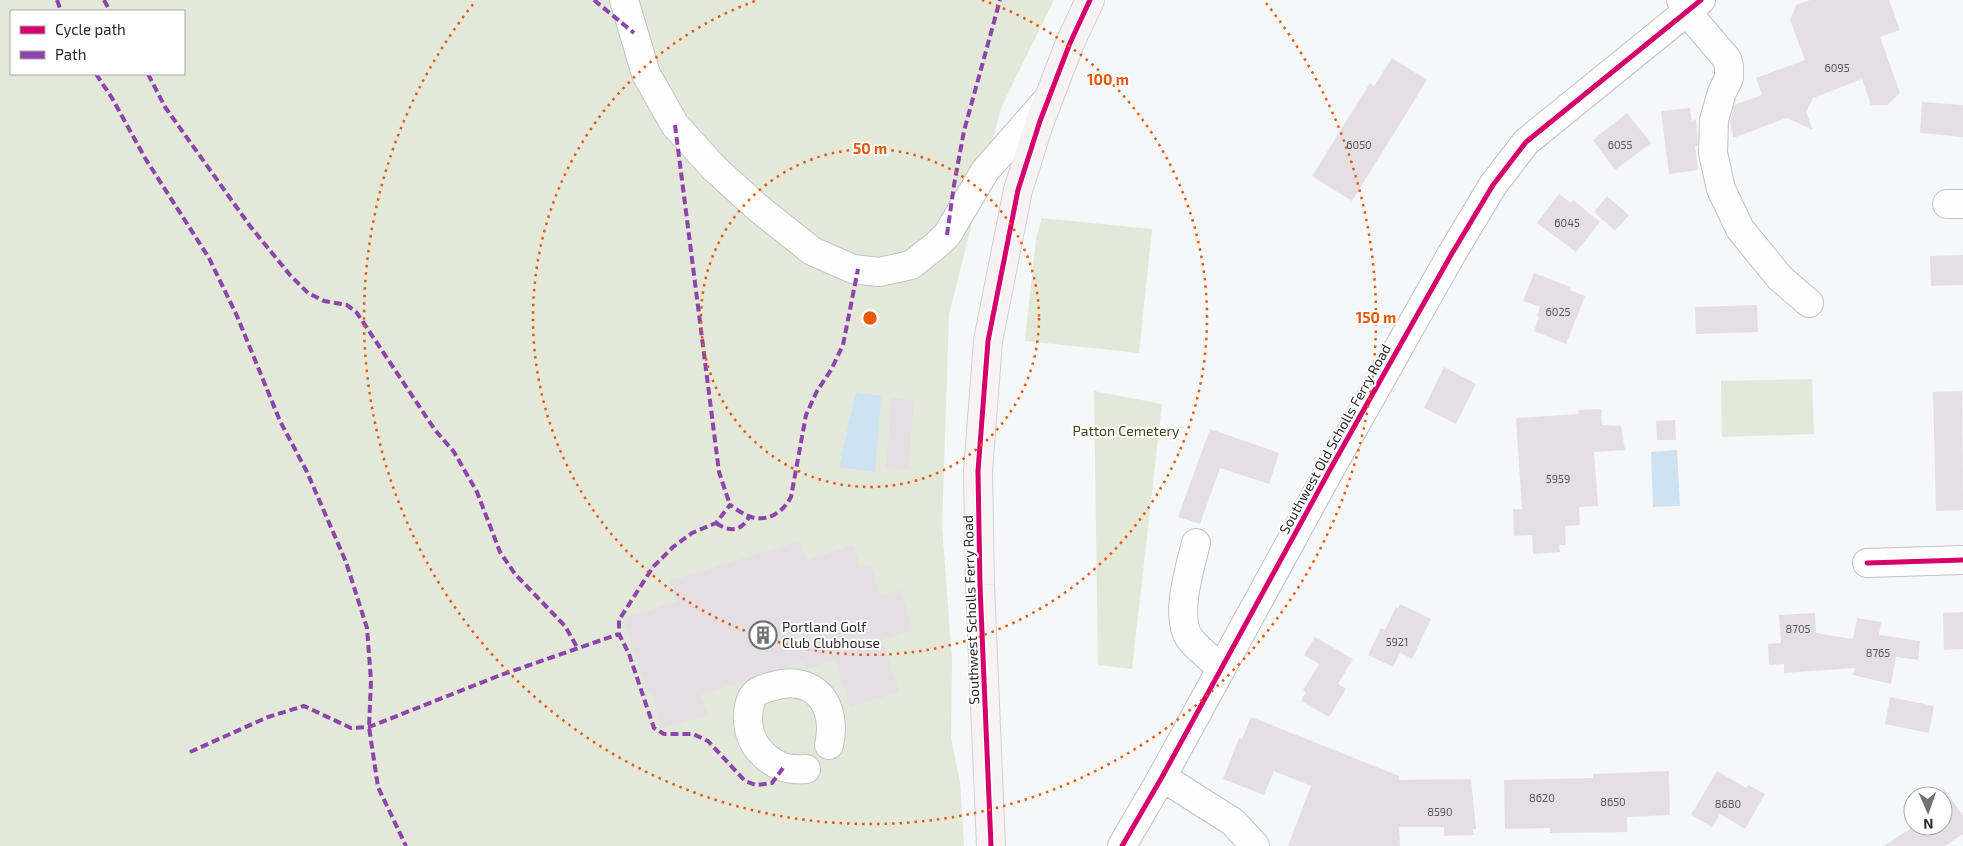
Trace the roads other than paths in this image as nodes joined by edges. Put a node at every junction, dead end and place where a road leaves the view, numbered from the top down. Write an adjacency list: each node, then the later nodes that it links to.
1 (624, 0): 4 (street)
2 (1090, 0): 4 (main road, Southwest Scholls Ferry Road)
3 (1690, 4): 5 (street); 9 (street, Southwest Old Scholls Ferry Road)
4 (1049, 98): 13 (main road, Southwest Scholls Ferry Road)
5 (1810, 303)
6 (1196, 543): 9 (street)
7 (1963, 560): 8 (street)
8 (1867, 563)
9 (1222, 668): 12 (street, Southwest Old Scholls Ferry Road)
10 (829, 745): 11 (street)
11 (806, 769)
12 (1162, 777): 14 (street, Southwest Old Scholls Ferry Road); 15 (street)
13 (991, 846)
14 (1122, 846)
15 (1255, 846)

